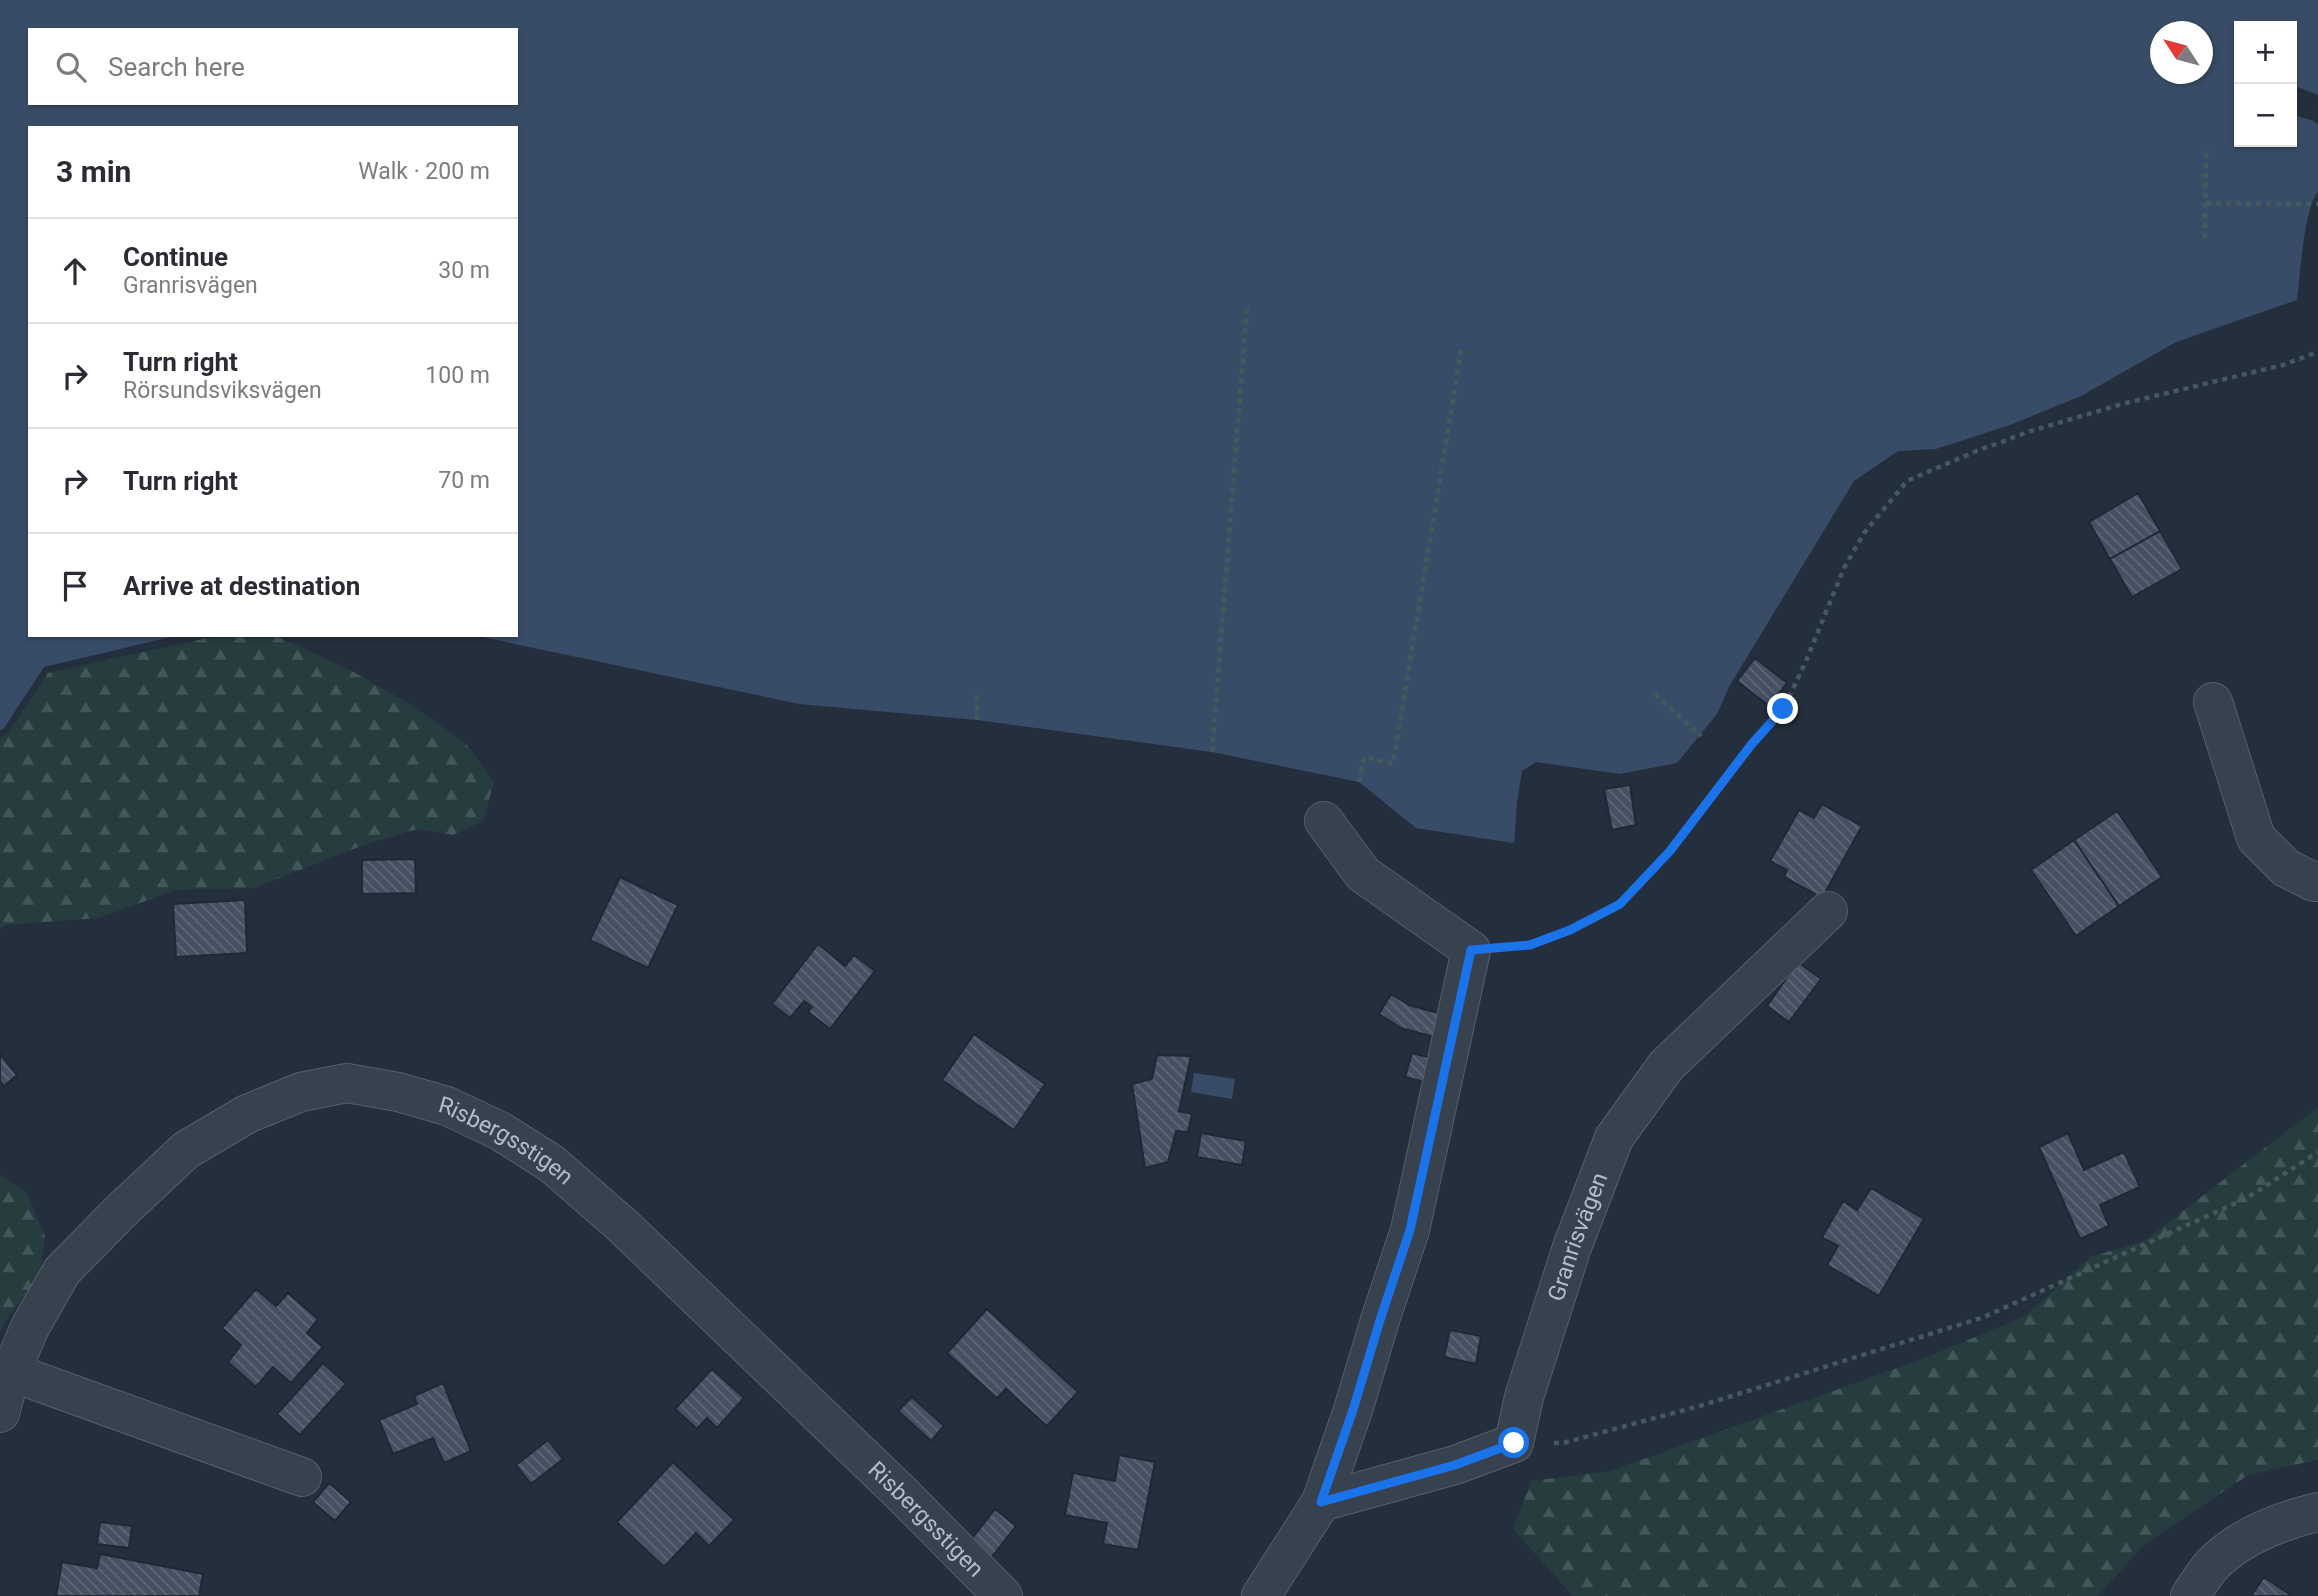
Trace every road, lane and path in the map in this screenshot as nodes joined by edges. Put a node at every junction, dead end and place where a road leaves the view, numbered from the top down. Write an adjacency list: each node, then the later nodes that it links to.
1 (2206, 147): 2 (path)
2 (2206, 203): 3 (path); 4 (path)
3 (2318, 204)
4 (2205, 238)
5 (1247, 307): 13 (path)
6 (1462, 345): 14 (path)
7 (2318, 352): 18 (path)
8 (977, 690): 11 (path)
9 (1655, 694): 12 (path)
10 (2213, 702): 16 (street)
11 (977, 720)
12 (1701, 736)
13 (1212, 752)
14 (1359, 782)
15 (1324, 821): 18 (street)
16 (2318, 882)
17 (1828, 911): 22 (street, Granrisvägen)
18 (1471, 950): 24 (street)
19 (2318, 1152): 22 (path)
20 (11, 1372): 21 (street, Risbergsstigen); 23 (street); 26 (street, Risbergsstigen)
21 (0, 1413)
22 (1514, 1443): 24 (street)
23 (302, 1477)
24 (1321, 1502): 27 (street)
25 (2318, 1512): 28 (street)
26 (1003, 1596)
27 (1261, 1596)
28 (2190, 1596)

